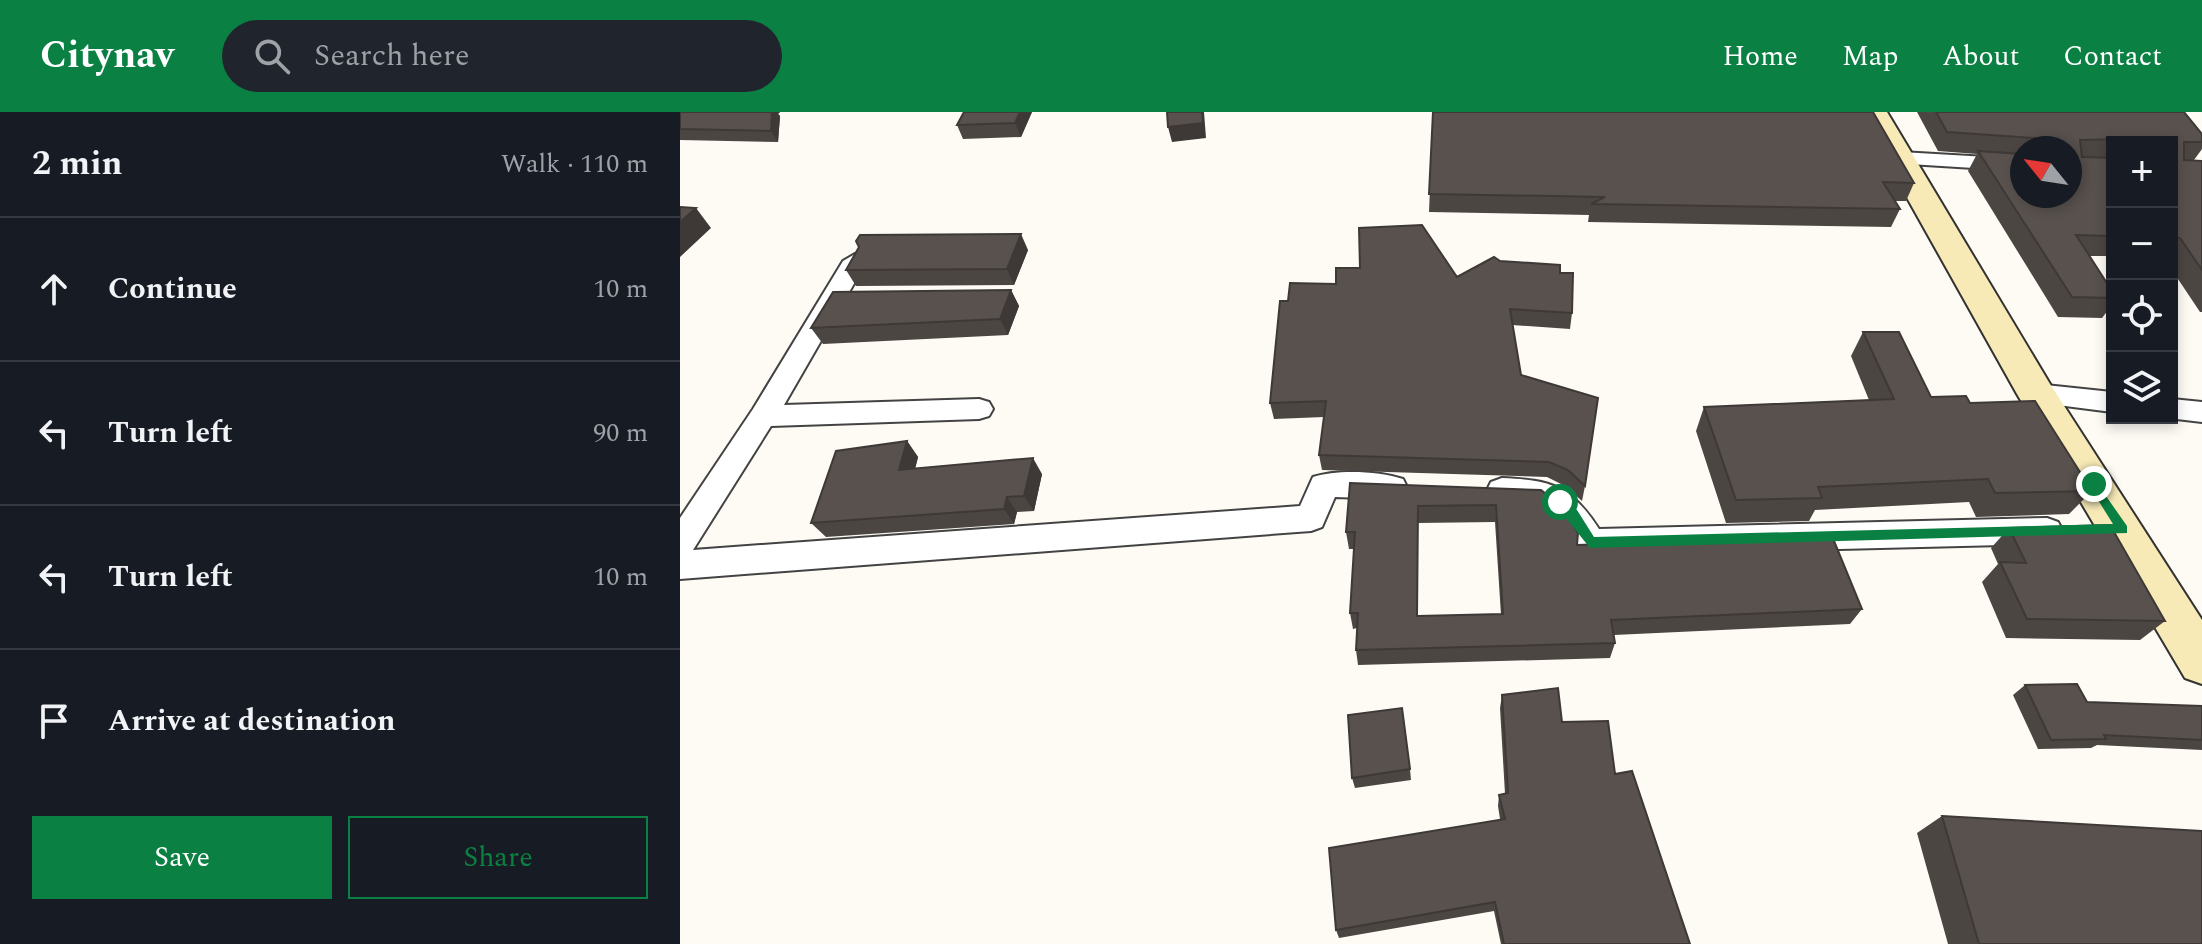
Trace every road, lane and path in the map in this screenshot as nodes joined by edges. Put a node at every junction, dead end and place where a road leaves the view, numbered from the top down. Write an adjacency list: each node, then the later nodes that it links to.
1 (1873, 112): 2 (main road)
2 (1901, 158): 3 (street); 7 (main road)
3 (2010, 164)
4 (855, 261): 5 (street)
5 (835, 297): 6 (street); 12 (street)
6 (865, 297)
7 (2036, 394): 8 (street); 15 (main road)
8 (2106, 401)
9 (979, 409): 12 (street)
10 (2178, 410): 11 (street)
11 (2202, 412)
12 (763, 416): 16 (street)
13 (1419, 488): 17 (street)
14 (1467, 489): 15 (street)
15 (2097, 530): 18 (main road)
16 (680, 544)
17 (680, 565)
18 (2202, 662)

